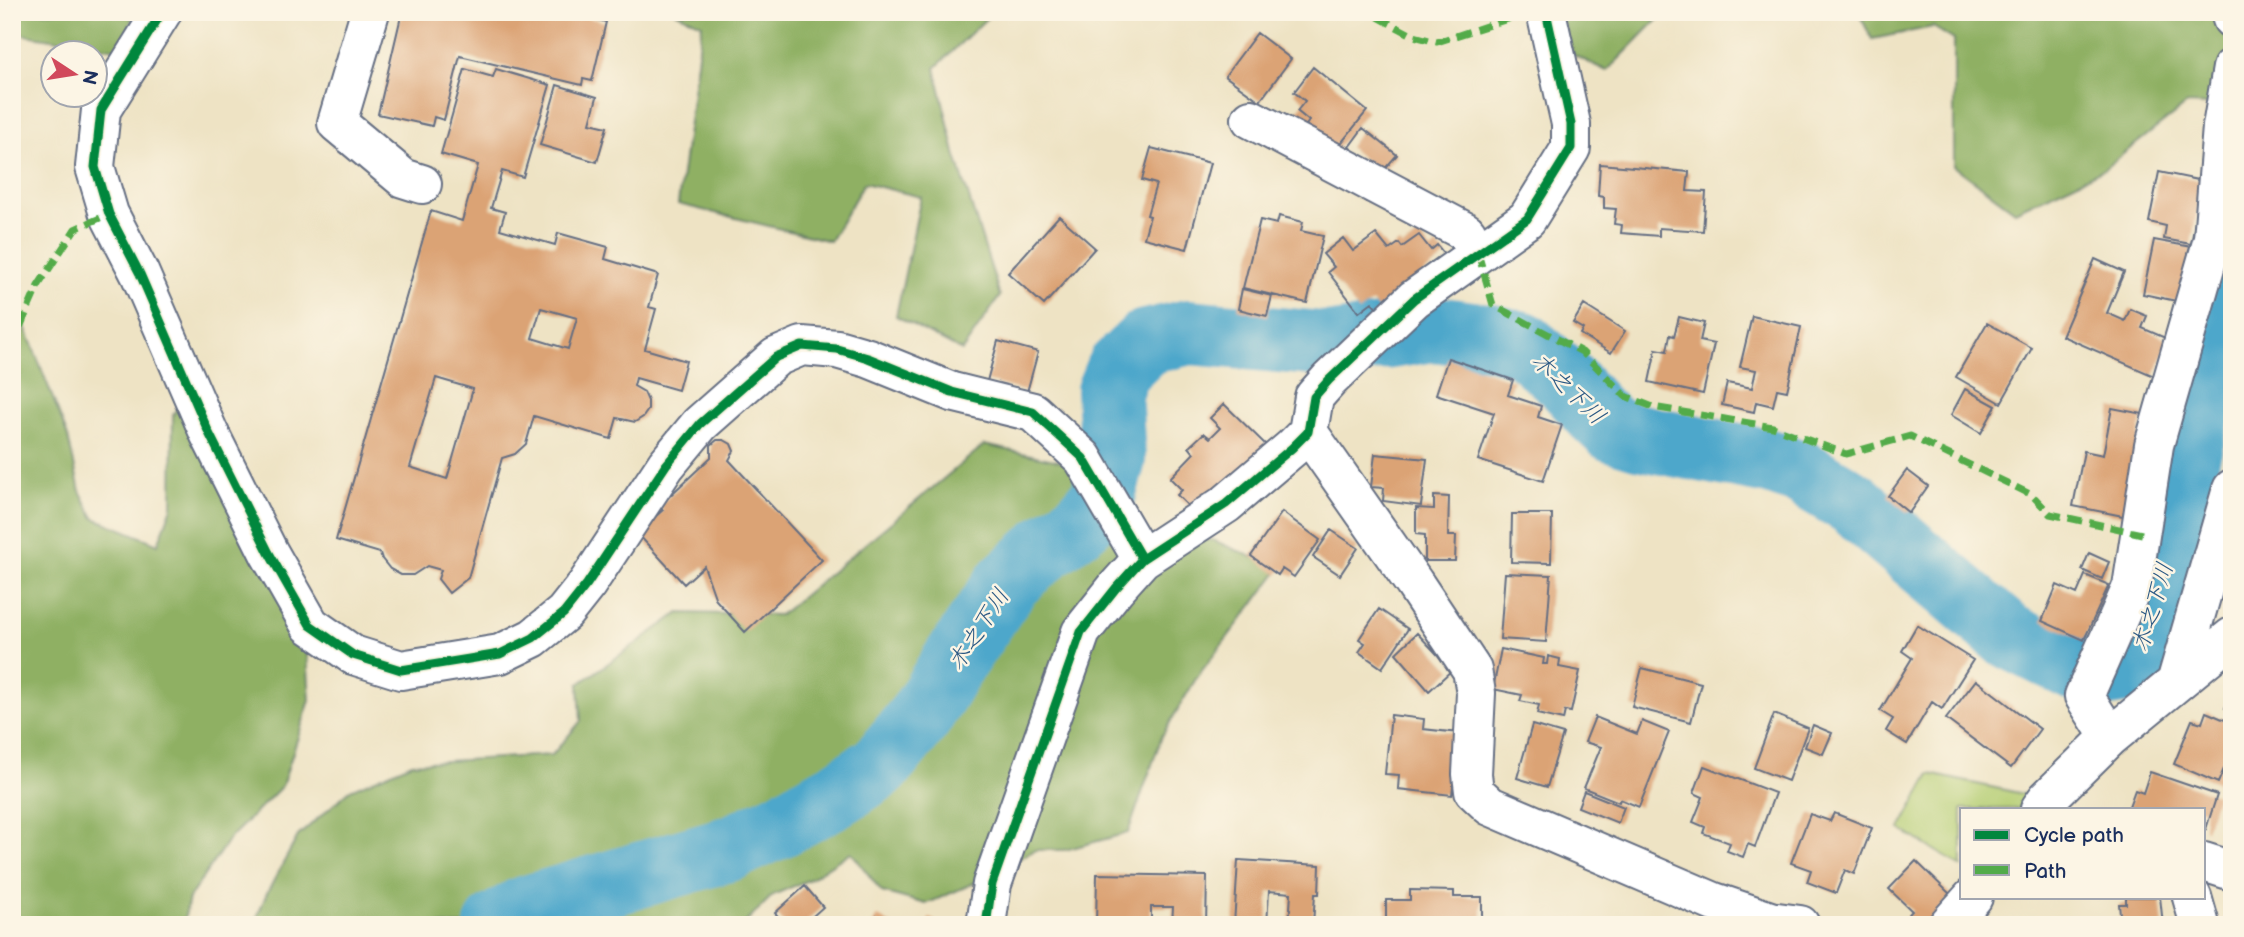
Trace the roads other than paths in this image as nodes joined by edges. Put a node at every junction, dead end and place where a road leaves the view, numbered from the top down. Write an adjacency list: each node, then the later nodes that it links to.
1 (162, 12): 12 (street)
2 (370, 12): 8 (street)
3 (1546, 12): 9 (street)
4 (2230, 12): 5 (street)
5 (2232, 19)
6 (2232, 68): 15 (street)
7 (1251, 119): 9 (street)
8 (422, 184)
9 (1478, 253): 10 (street)
10 (1308, 432): 12 (street); 22 (street)
11 (2232, 489): 14 (street)
12 (1137, 552): 21 (street)
13 (2232, 637): 14 (street)
14 (2176, 683): 15 (street)
15 (2110, 737): 16 (street)
16 (2041, 808)
17 (2206, 863): 18 (street)
18 (2232, 871)
19 (1972, 898): 23 (street)
20 (2192, 898): 24 (street)
21 (986, 925)
22 (1800, 925)
23 (1948, 925)
24 (2200, 925)

